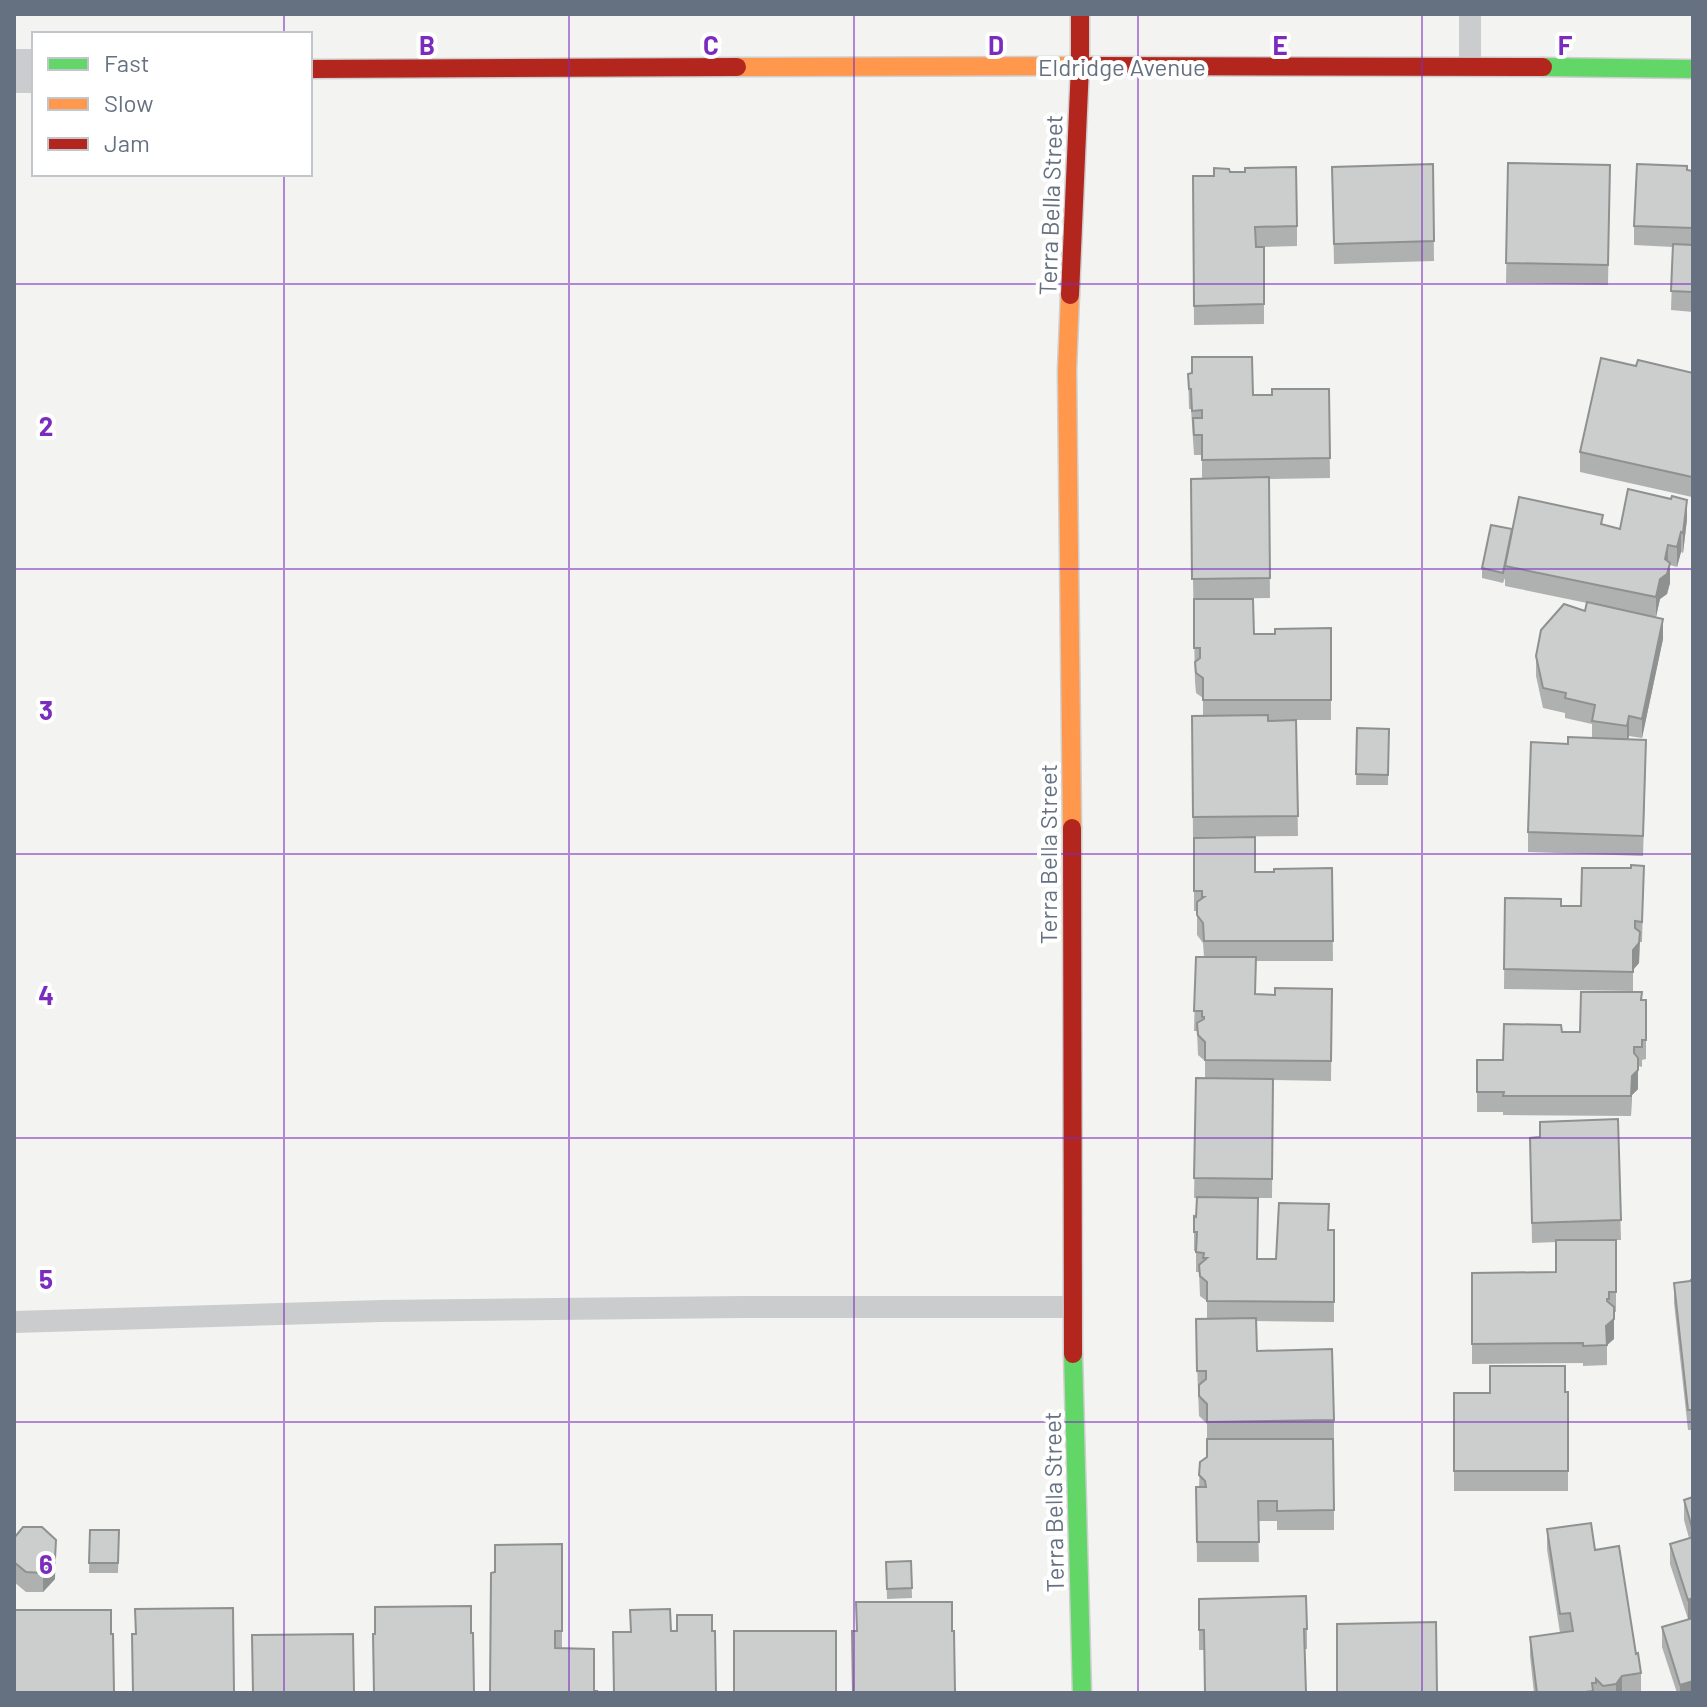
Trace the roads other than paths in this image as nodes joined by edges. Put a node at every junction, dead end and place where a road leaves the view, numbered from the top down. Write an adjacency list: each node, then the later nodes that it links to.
1 (1080, 14): 3 (street, Terra Bella Street)
2 (1470, 14): 4 (lane)
3 (1080, 66): 4 (street, Eldridge Avenue); 5 (street, Eldridge Avenue); 7 (street, Terra Bella Street)
4 (1470, 66): 6 (street, Eldridge Avenue)
5 (312, 69)
6 (1693, 69)
7 (1072, 1307): 8 (lane); 9 (street, Terra Bella Street)
8 (14, 1322)
9 (1082, 1693)

